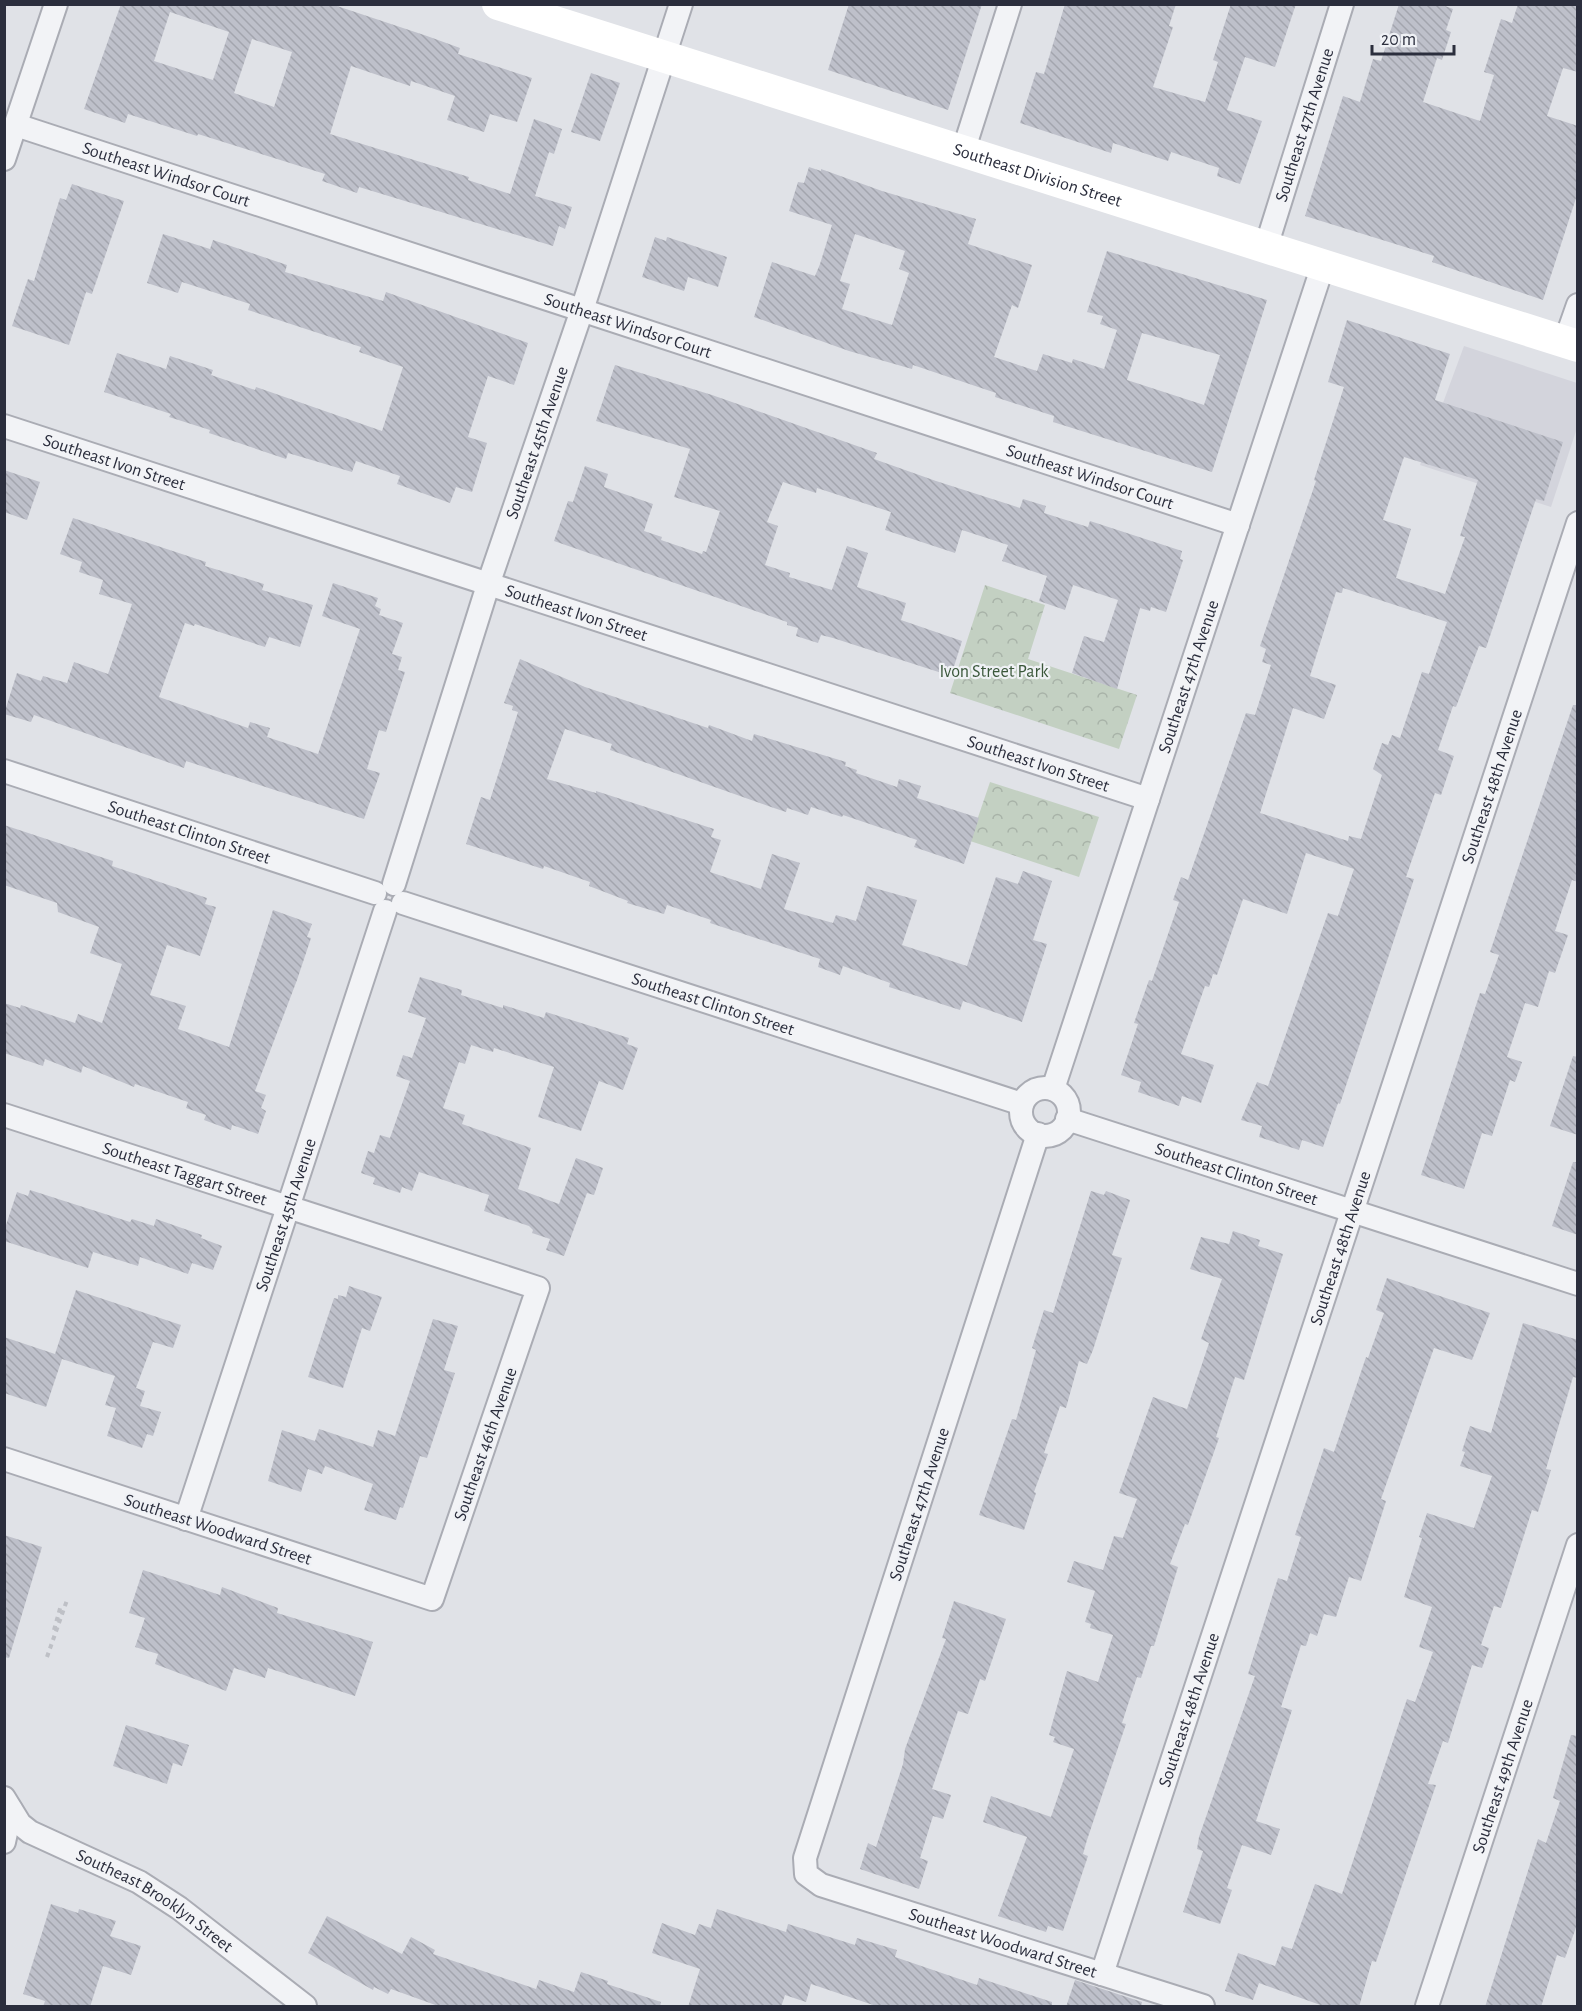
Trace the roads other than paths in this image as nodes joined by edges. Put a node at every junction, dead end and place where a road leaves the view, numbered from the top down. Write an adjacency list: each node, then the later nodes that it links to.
1 (56, 4): 7 (street)
2 (498, 4): 6 (main road, Southeast Division Street)
3 (681, 4): 6 (street, Southeast 45th Avenue)
4 (1010, 4): 8 (street)
5 (1342, 4): 10 (street, Southeast 47th Avenue)
6 (665, 57): 8 (main road, Southeast Division Street); 13 (street, Southeast 45th Avenue)
7 (16, 125): 9 (street); 13 (street, Southeast Windsor Court)
8 (963, 152): 10 (main road, Southeast Division Street)
9 (4, 159)
10 (1266, 247): 11 (main road, Southeast Division Street)
11 (1323, 265): 14 (main road, Southeast Division Street); 17 (street, Southeast 47th Avenue)
12 (1578, 305): 14 (street)
13 (582, 310): 17 (street, Southeast Windsor Court); 18 (street, Southeast 45th Avenue)
14 (1571, 344)
15 (4, 426): 18 (street, Southeast Ivon Street)
16 (1578, 523): 28 (street, Southeast 48th Avenue)
17 (1238, 525): 20 (street, Southeast 47th Avenue)
18 (489, 582): 20 (street, Southeast Ivon Street); 21 (street, Southeast 45th Avenue)
19 (4, 771): 21 (street, Southeast Clinton Street)
20 (1148, 799): 22 (street, Southeast 47th Avenue)
21 (389, 898): 23 (street, Southeast Clinton Street); 27 (street, Southeast 45th Avenue)
22 (1053, 1089): 23 (street); 25 (street)
23 (1022, 1104): 26 (street)
24 (4, 1115): 27 (street, Southeast Taggart Street)
25 (1067, 1119): 26 (street); 28 (street, Southeast Clinton Street)
26 (1038, 1134): 37 (street, Southeast 47th Avenue)
27 (287, 1207): 30 (street, Southeast Taggart Street); 32 (street, Southeast 45th Avenue)
28 (1352, 1211): 29 (street, Southeast Clinton Street); 38 (street, Southeast 48th Avenue)
29 (1578, 1284)
30 (538, 1288): 34 (street, Southeast 46th Avenue)
31 (4, 1460): 32 (street, Southeast Woodward Street)
32 (186, 1519): 34 (street, Southeast Woodward Street)
33 (1578, 1545): 41 (street, Southeast 49th Avenue)
34 (432, 1599)
35 (8, 1804): 36 (street); 39 (street, Southeast Brooklyn Street)
36 (4, 1842)
37 (806, 1874): 38 (street, Southeast Woodward Street)
38 (1102, 1974): 40 (street, Southeast Woodward Street)
39 (305, 2007)
40 (1203, 2007)
41 (1427, 2007)

